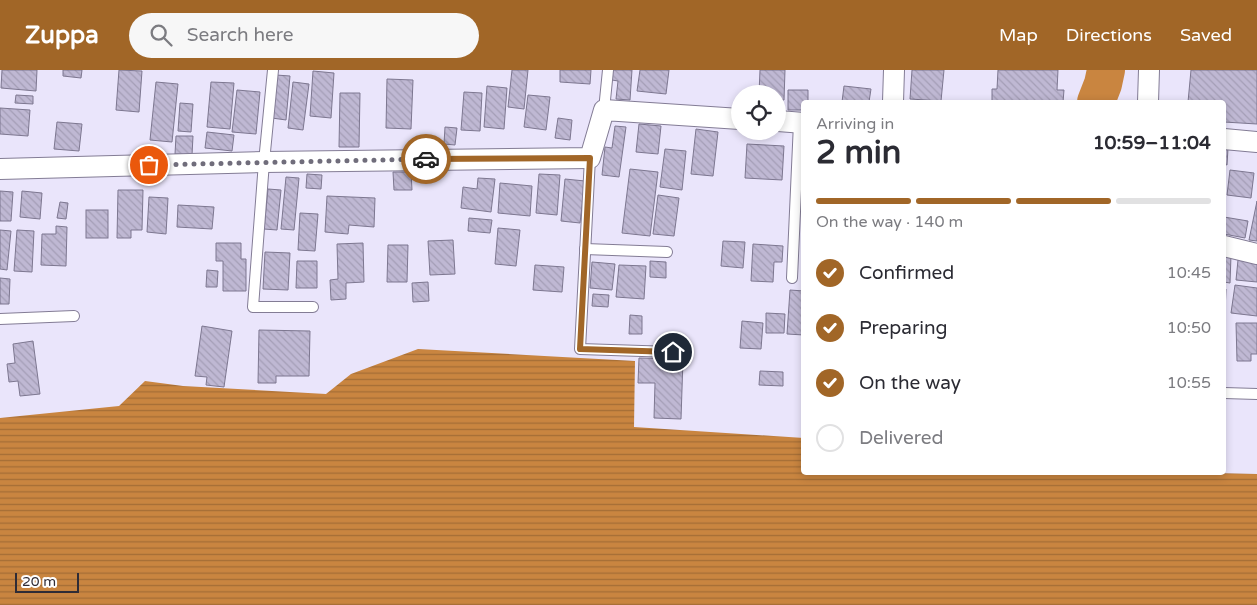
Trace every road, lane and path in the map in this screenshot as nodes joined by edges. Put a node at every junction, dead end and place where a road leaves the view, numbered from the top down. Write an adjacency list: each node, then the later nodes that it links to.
1 (273, 70): 14 (lane)
2 (608, 70): 7 (lane)
3 (894, 70): 5 (street)
4 (1149, 70): 6 (street)
5 (893, 100)
6 (1148, 100)
7 (604, 110): 8 (street); 13 (street)
8 (731, 118)
9 (786, 122): 10 (street)
10 (801, 123): 20 (lane)
11 (1226, 139): 12 (street)
12 (1257, 142)
13 (590, 158): 14 (street); 17 (lane)
14 (264, 162): 15 (street); 21 (lane)
15 (0, 169)
16 (1226, 246): 19 (street)
17 (585, 249): 18 (lane); 24 (lane)
18 (667, 252)
19 (1257, 254)
20 (792, 278)
21 (312, 307)
22 (74, 316): 23 (lane)
23 (0, 319)
24 (673, 352)
25 (1226, 393): 26 (lane)
26 (1257, 394)

